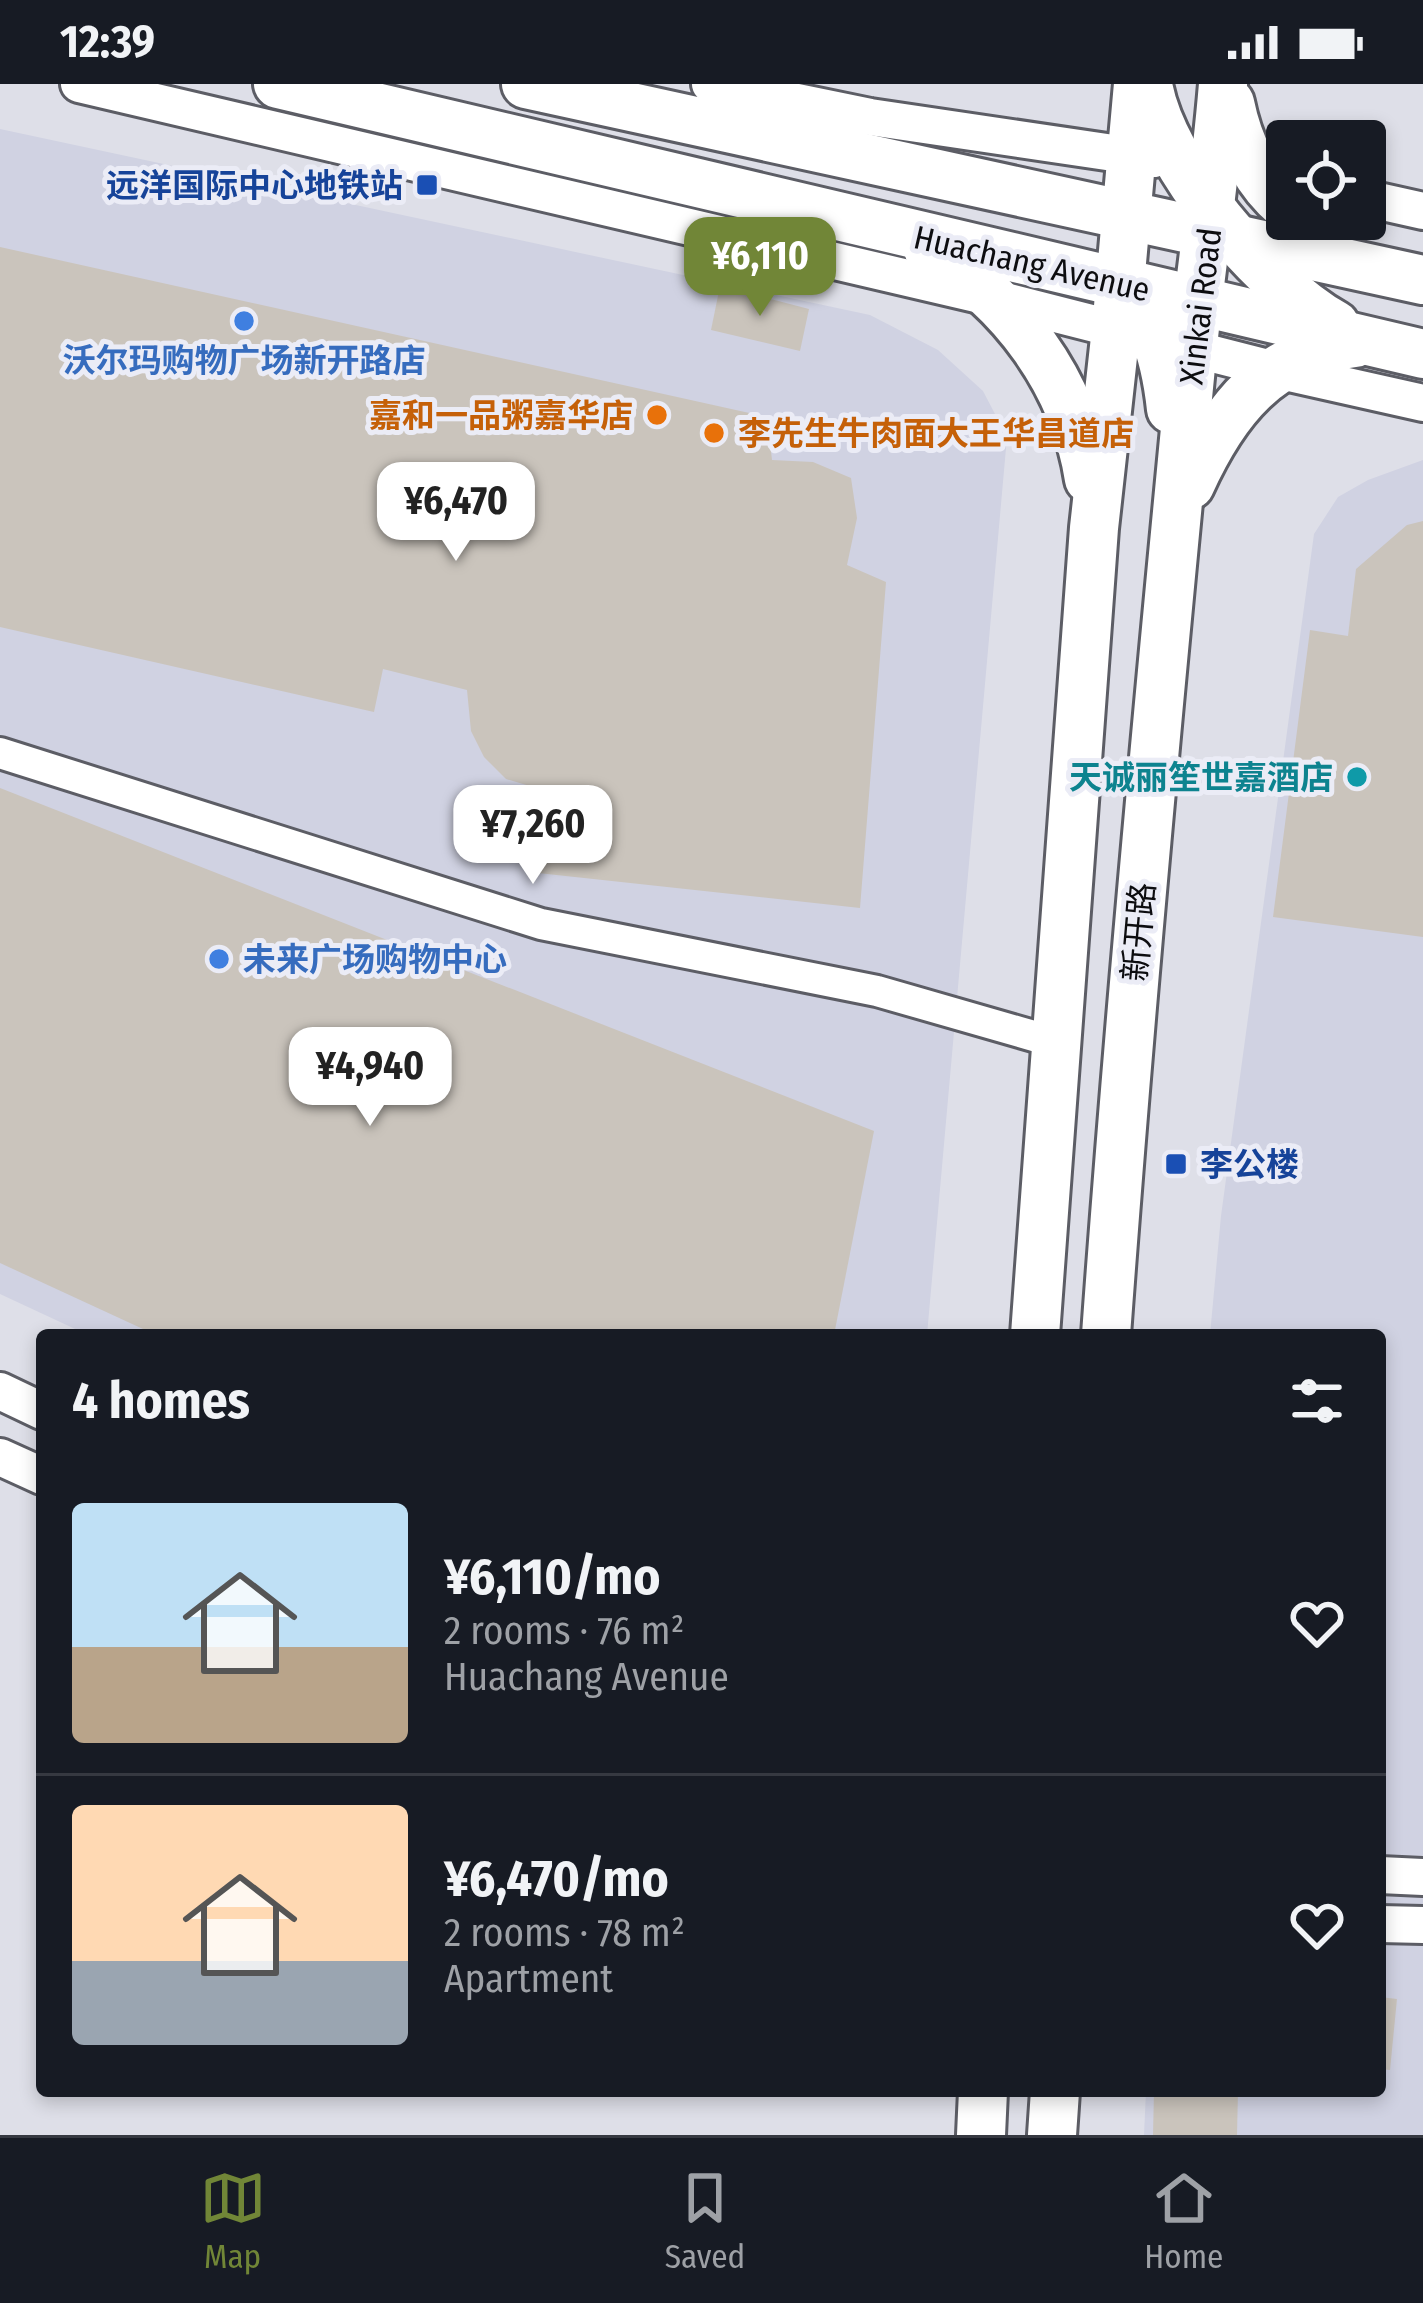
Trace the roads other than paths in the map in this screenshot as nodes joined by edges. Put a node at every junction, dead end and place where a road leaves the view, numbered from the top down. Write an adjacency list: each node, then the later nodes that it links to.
1 (79, 84): 18 (street)
2 (278, 84): 14 (main road, Huachang Avenue)
3 (526, 84): 9 (main road, Huachang Avenue)
4 (710, 84): 8 (street)
5 (1138, 84): 8 (main road, Xinkai Road)
6 (1148, 84): 10 (main road)
7 (1226, 84): 10 (main road, Xinkai Road)
8 (1132, 156): 10 (street); 13 (main road, Xinkai Road)
9 (909, 169): 13 (main road, Huachang Avenue); 19 (main road)
10 (1236, 197): 13 (main road, Huachang Avenue); 16 (main road, Huachang Avenue); 17 (main road); 19 (main road, Xinkai Road)
11 (1386, 202): 12 (street)
12 (1423, 211)
13 (1126, 214): 19 (main road, Xinkai Road)
14 (898, 232): 18 (main road); 19 (main road, Huachang Avenue)
15 (1329, 240): 16 (main road)
16 (1401, 274): 17 (main road)
17 (1277, 280): 19 (main road); 20 (main road)
18 (993, 298): 19 (street); 24 (main road)
19 (1171, 326): 20 (main road, Huachang Avenue); 22 (street); 24 (main road); 25 (main road, Xinkai Road)
20 (1365, 341): 21 (main road, Huachang Avenue); 22 (main road)
21 (1423, 354)
22 (1276, 370): 23 (street); 25 (main road)
23 (1423, 403)
24 (1094, 529): 27 (main road)
25 (1177, 529): 29 (main road, 新开路)
26 (0, 753): 27 (street)
27 (1058, 1043): 28 (main road)
28 (1035, 1329)
29 (1106, 1329)
30 (0, 1391): 31 (street)
31 (36, 1408)
32 (0, 1457): 33 (street)
33 (36, 1473)
34 (1386, 1875): 35 (street)
35 (1423, 1876)
36 (1386, 1924): 37 (street)
37 (1423, 1925)
38 (982, 2097): 40 (main road)
39 (1054, 2097): 41 (main road)
40 (981, 2135)
41 (1052, 2135)

